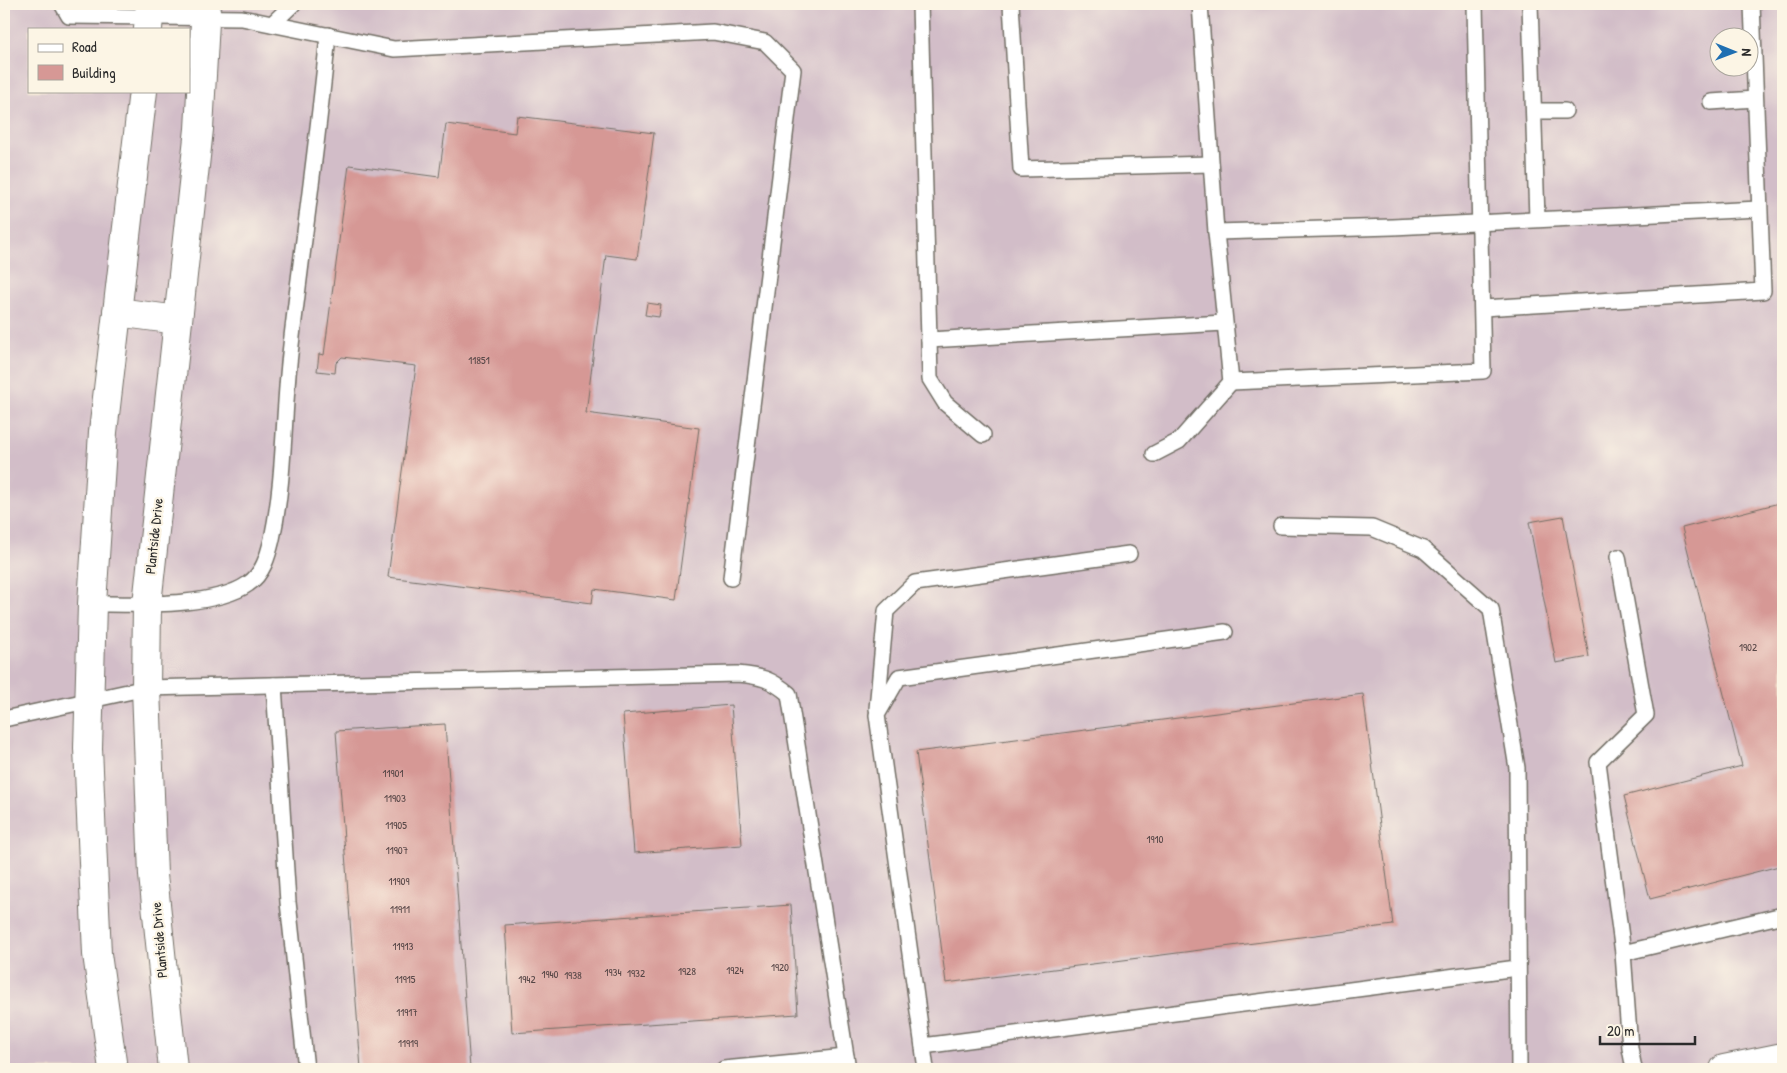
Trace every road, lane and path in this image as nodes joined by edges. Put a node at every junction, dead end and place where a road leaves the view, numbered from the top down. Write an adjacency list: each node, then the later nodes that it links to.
1 (62, 4): 10 (lane)
2 (293, 4): 11 (lane)
3 (920, 4): 27 (lane)
4 (1011, 4): 18 (lane)
5 (1200, 4): 18 (lane)
6 (1475, 4): 21 (lane)
7 (1530, 4): 16 (lane)
8 (1752, 4): 14 (lane)
9 (206, 11): 10 (lane); 11 (lane); 25 (street, Plantside Drive)
10 (149, 17)
11 (272, 24): 12 (lane)
12 (328, 35): 34 (lane); 36 (lane)
13 (143, 92): 24 (street)
14 (1755, 99): 15 (lane); 19 (lane)
15 (1711, 102)
16 (1536, 111): 17 (lane); 20 (lane)
17 (1566, 111)
18 (1211, 164): 22 (lane)
19 (1759, 209): 20 (lane); 23 (lane)
20 (1537, 219): 21 (lane)
21 (1479, 223): 22 (lane); 23 (lane)
22 (1216, 232): 26 (lane)
23 (1483, 308): 28 (lane)
24 (117, 312): 25 (street); 35 (street)
25 (178, 320): 36 (street, Plantside Drive)
26 (1224, 322): 27 (lane); 28 (lane)
27 (929, 340): 29 (lane)
28 (1231, 382): 30 (lane)
29 (983, 435)
30 (1154, 454)
31 (1281, 526): 45 (lane)
32 (1129, 554): 41 (lane)
33 (1618, 557): 44 (lane)
34 (731, 578)
35 (92, 604): 36 (lane); 40 (street)
36 (147, 604): 39 (street, Plantside Drive)
37 (1225, 632): 41 (lane)
38 (274, 685): 39 (lane); 48 (lane); 52 (lane)
39 (146, 688): 40 (lane); 51 (street, Plantside Drive)
40 (89, 700): 42 (lane); 50 (street)
41 (877, 716): 46 (lane)
42 (4, 719)
43 (1783, 915): 44 (lane)
44 (1623, 953): 56 (lane)
45 (1517, 968): 46 (lane); 55 (lane)
46 (923, 1046): 54 (lane)
47 (1783, 1057): 49 (street)
48 (847, 1063): 53 (lane)
49 (1736, 1068)
50 (113, 1069)
51 (173, 1069)
52 (306, 1069)
53 (724, 1069)
54 (926, 1069)
55 (1519, 1069)
56 (1634, 1069)

